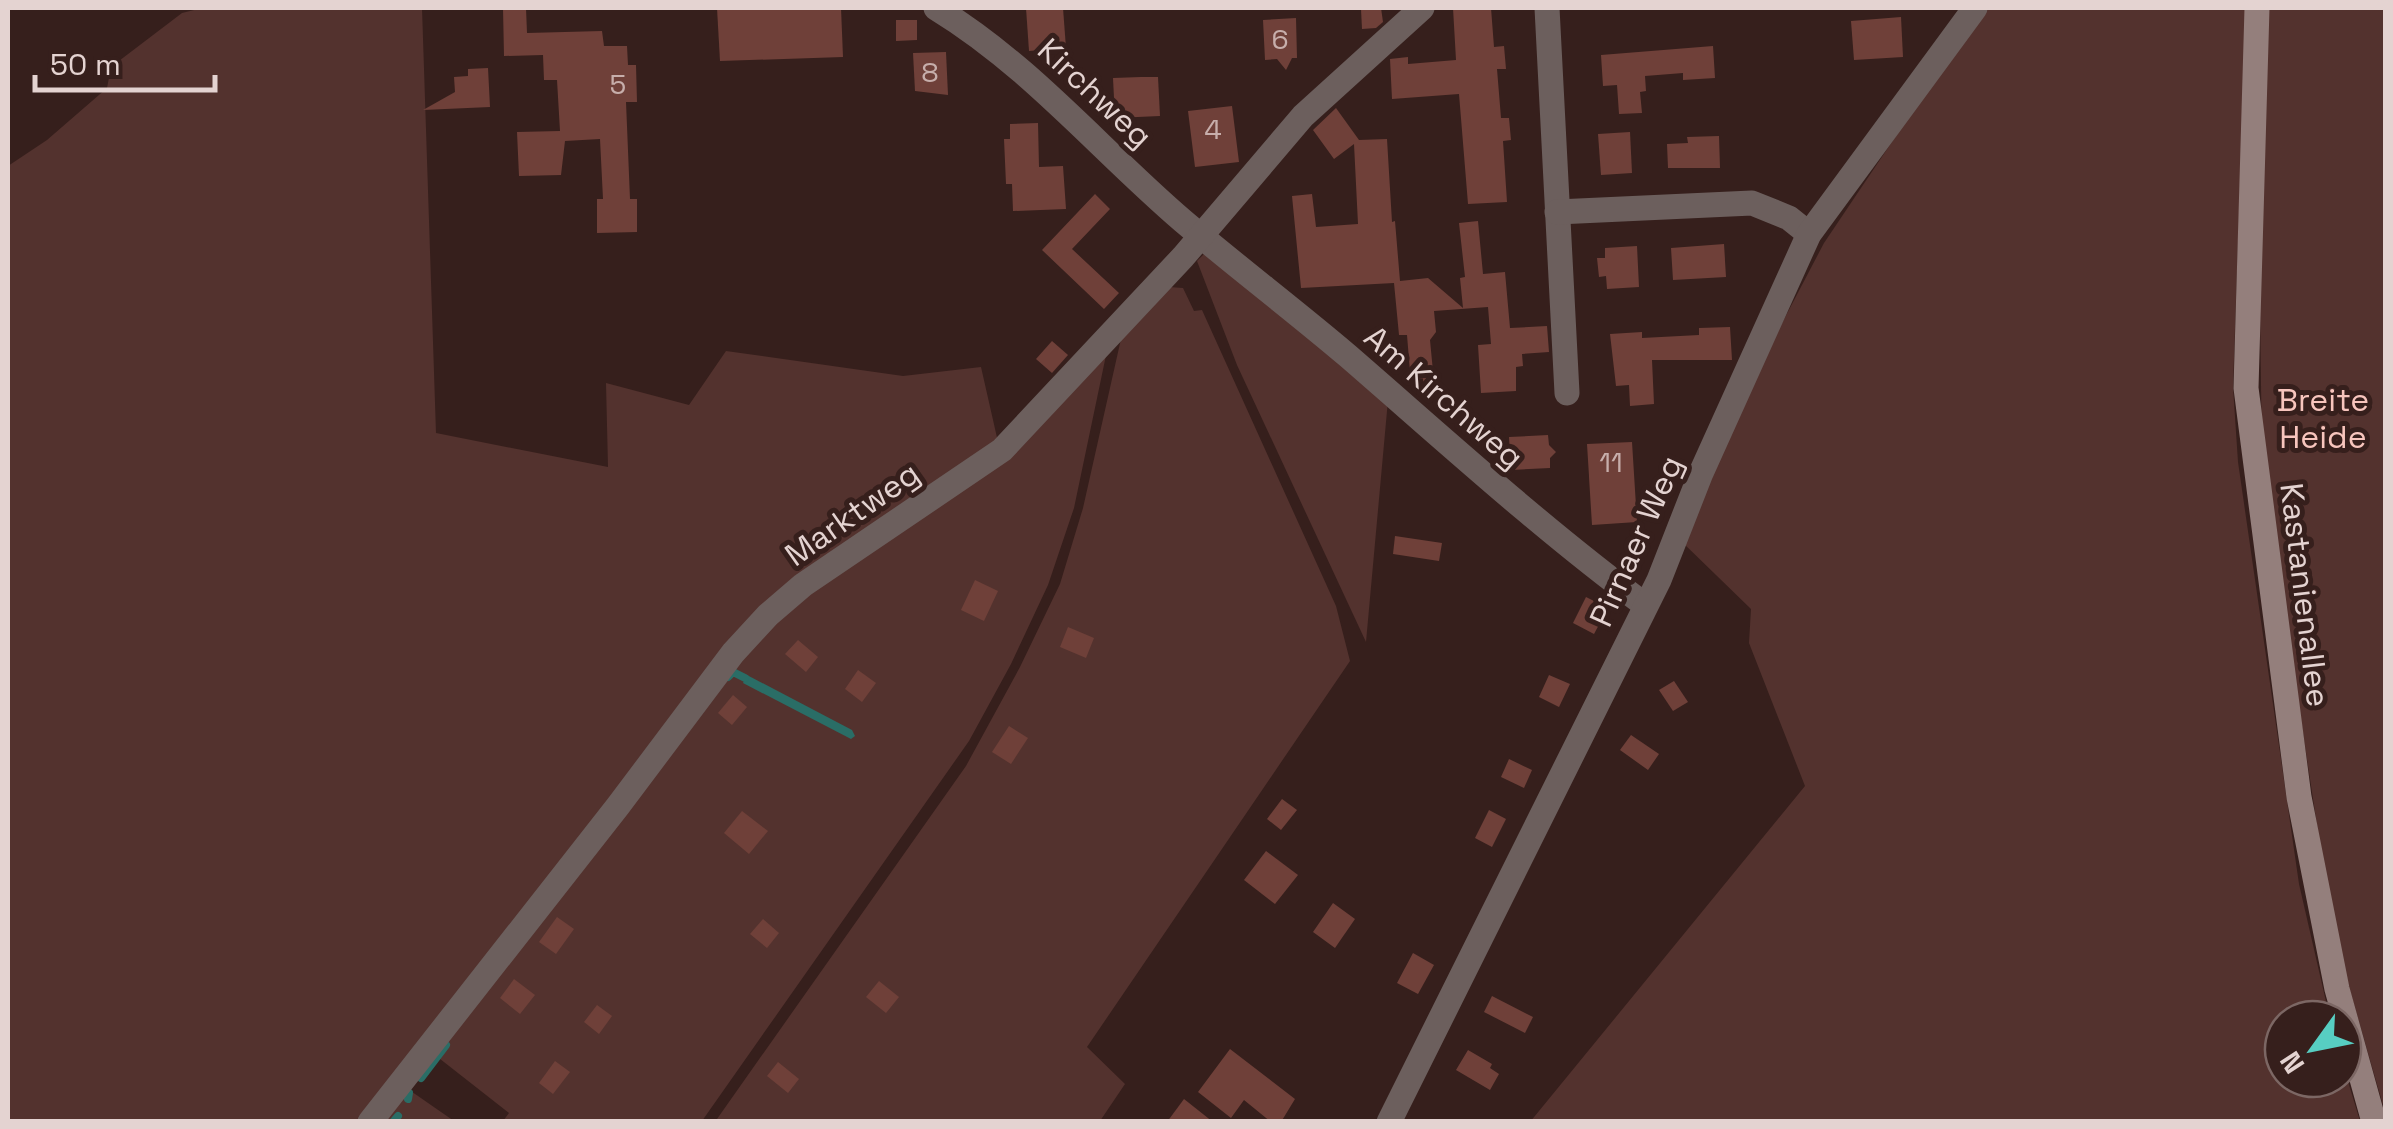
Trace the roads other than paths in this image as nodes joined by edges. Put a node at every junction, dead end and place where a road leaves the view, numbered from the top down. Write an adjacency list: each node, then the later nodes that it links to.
1 (936, 8): 8 (street, Kirchweg)
2 (1422, 8): 8 (street, Marktweg)
3 (1547, 8): 6 (street)
4 (1975, 8): 7 (street, Pirnaer Weg)
5 (2257, 8): 13 (main road, Kastanienallee)
6 (1557, 212): 7 (street); 9 (street)
7 (1809, 234): 10 (street, Pirnaer Weg)
8 (1202, 236): 10 (street, Am Kirchweg); 11 (street, Marktweg)
9 (1567, 393)
10 (1645, 606): 12 (street, Pirnaer Weg)
11 (370, 1122)
12 (1390, 1122)
13 (2374, 1122)

